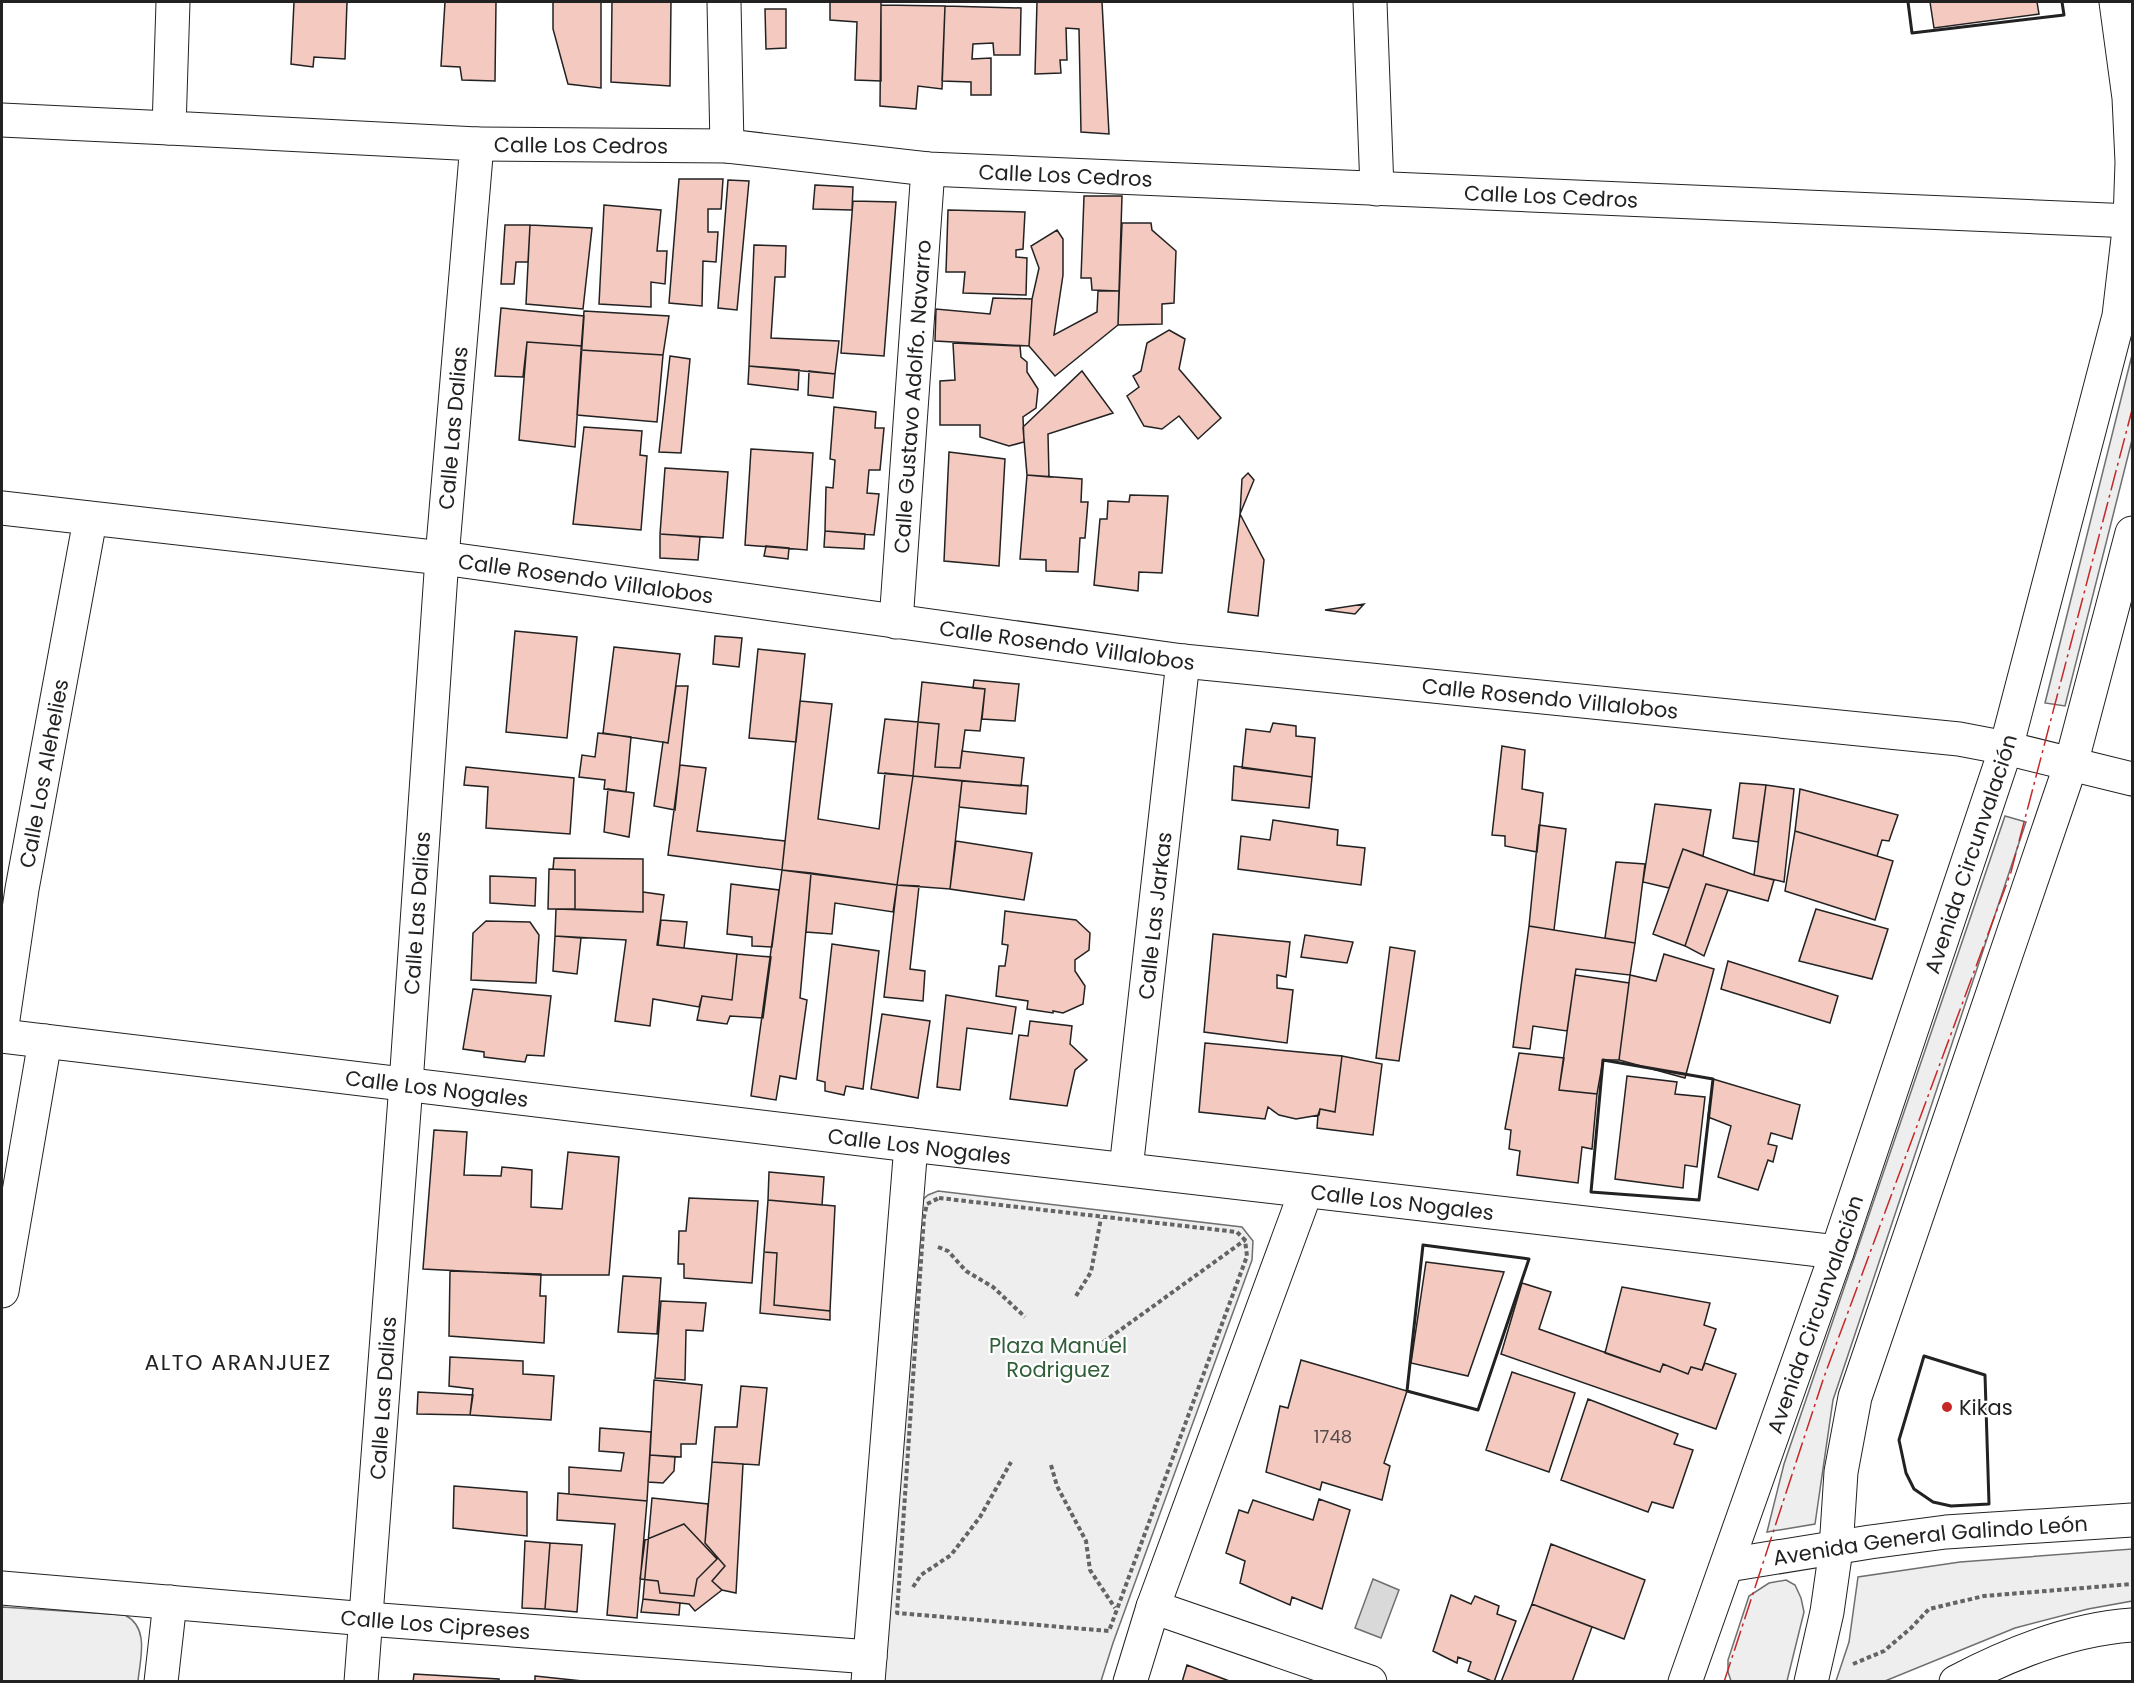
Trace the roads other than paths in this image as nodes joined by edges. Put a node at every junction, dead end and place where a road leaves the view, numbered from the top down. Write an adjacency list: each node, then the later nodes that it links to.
1 (173, 2): 6 (main road)
2 (724, 2): 8 (main road)
3 (1371, 2): 10 (main road)
4 (2116, 2): 11 (main road, Avenida Circunvalación)
5 (2, 120): 6 (main road, Calle Los Cedros)
6 (169, 128): 7 (main road, Calle Los Cedros)
7 (477, 144): 8 (main road, Calle Los Cedros); 15 (main road, Calle Las Dalias)
8 (727, 146): 9 (main road, Calle Los Cedros)
9 (928, 169): 10 (main road, Calle Los Cedros); 16 (main road, Calle Gustavo Adolfo. Navarro)
10 (1377, 189): 11 (main road, Calle Los Cedros)
11 (2132, 221): 18 (main road, Avenida Circunvalación)
12 (2, 508): 13 (main road, Calle Rosendo Villalobos)
13 (90, 520): 15 (main road, Calle Rosendo Villalobos); 21 (main road, Calle Los Alehelies)
14 (2133, 533): 19 (main road)
15 (442, 558): 16 (main road, Calle Rosendo Villalobos); 25 (main road, Calle Las Dalias)
16 (896, 622): 17 (main road, Calle Rosendo Villalobos)
17 (1183, 661): 18 (main road, Calle Rosendo Villalobos); 27 (main road, Calle Las Jarkas)
18 (2006, 748): 19 (main road, Calle Rosendo Villalobos); 29 (main road, Avenida Circunvalación)
19 (2071, 764): 20 (main road, Calle Rosendo Villalobos); 32 (main road)
20 (2133, 779)
21 (12, 888): 22 (main road, Calle Los Alehelies)
22 (2, 1026)
23 (2, 1036): 24 (main road, Calle Los Nogales)
24 (45, 1041): 25 (main road, Calle Los Nogales); 30 (main road)
25 (406, 1084): 26 (main road, Calle Los Nogales); 37 (main road, Calle Las Dalias)
26 (911, 1145): 27 (main road, Calle Los Nogales); 39 (main road)
27 (1126, 1169): 28 (main road, Calle Los Nogales)
28 (1306, 1191): 29 (main road, Calle Los Nogales); 36 (main road)
29 (1837, 1252): 33 (main road, Avenida Circunvalación)
30 (2, 1291)
31 (2133, 1520): 32 (main road, Avenida General Galindo León)
32 (1836, 1549): 33 (main road, Avenida General Galindo León); 45 (main road)
33 (1728, 1565): 40 (main road, Avenida Circunvalación)
34 (2, 1588): 35 (main road, Calle Los Cipreses)
35 (170, 1602): 37 (main road, Calle Los Cipreses); 41 (main road)
36 (1153, 1607): 43 (main road); 44 (main road)
37 (367, 1619): 39 (main road, Calle Los Cipreses); 42 (main road, Calle Las Dalias)
38 (2133, 1625): 46 (main road)
39 (869, 1669)
40 (1693, 1676)
41 (161, 1682)
42 (361, 1682)
43 (1130, 1682)
44 (1370, 1682)
45 (1811, 1682)
46 (1956, 1682)

